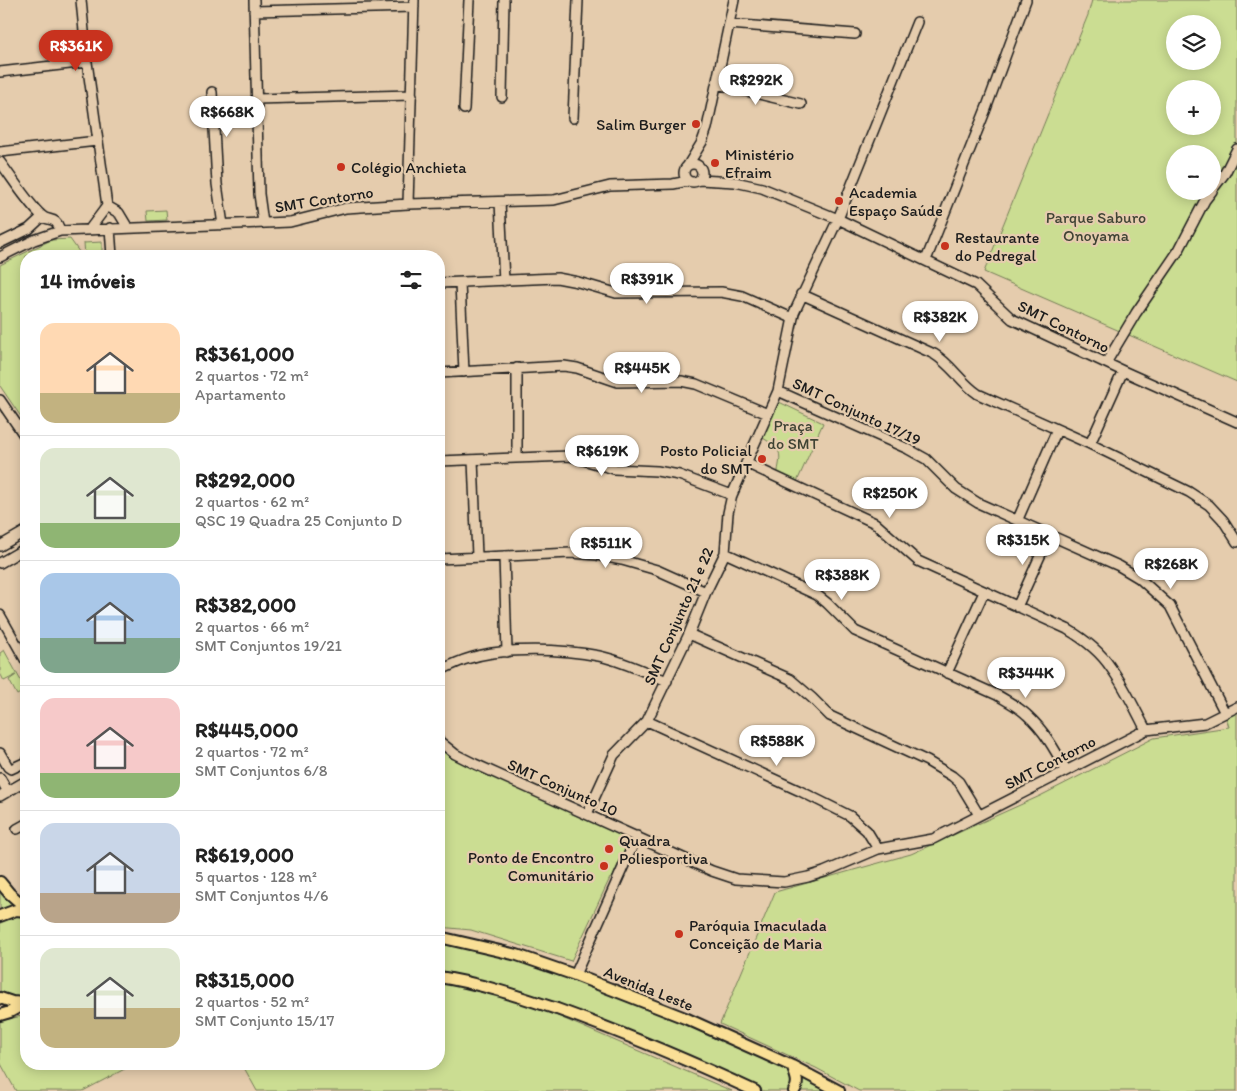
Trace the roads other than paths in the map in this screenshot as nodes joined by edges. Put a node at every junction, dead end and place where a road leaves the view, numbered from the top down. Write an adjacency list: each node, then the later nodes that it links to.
1 (81, 0): 13 (street)
2 (254, 0): 9 (street)
3 (469, 0): 21 (street)
4 (504, 0): 18 (street)
5 (578, 0): 22 (street)
6 (734, 0): 11 (street)
7 (1026, 0): 48 (street)
8 (414, 4): 9 (street); 17 (street)
9 (254, 11): 19 (street)
10 (917, 22): 36 (street, SMT Conjunto 21 e 22)
11 (729, 24): 12 (street); 15 (street)
12 (855, 34)
13 (87, 62): 14 (street); 23 (street)
14 (0, 72)
15 (716, 84): 20 (street); 24 (street)
16 (212, 92): 38 (street)
17 (412, 95): 19 (street); 33 (street)
18 (502, 97)
19 (256, 99): 37 (street)
20 (801, 104)
21 (464, 110)
22 (573, 118)
23 (97, 141): 26 (street); 34 (street)
24 (702, 142): 28 (street); 29 (street)
25 (1237, 149): 30 (street)
26 (0, 152)
27 (0, 162): 35 (street)
28 (686, 173): 29 (street); 29 (street); 32 (street, SMT Contorno)
29 (701, 173): 36 (street, SMT Contorno)
30 (1221, 179)
31 (1205, 200): 54 (street)
32 (500, 202): 33 (street, SMT Contorno); 49 (street)
33 (408, 204): 37 (street, SMT Contorno)
34 (107, 206): 40 (street); 42 (street)
35 (42, 217): 41 (street); 43 (street)
36 (838, 219): 48 (street, SMT Contorno); 52 (street, SMT Conjunto 21 e 22)
37 (264, 223): 38 (street, SMT Contorno)
38 (223, 225): 40 (street, SMT Contorno)
39 (110, 228): 40 (street, SMT Contorno); 42 (street, SMT Contorno); 46 (street)
40 (128, 228)
41 (29, 229): 44 (street); 45 (street)
42 (89, 230): 43 (street, SMT Contorno)
43 (60, 231): 44 (street, SMT Contorno)
44 (34, 240): 47 (street, SMT Contorno)
45 (0, 242)
46 (112, 250)
47 (0, 257)
48 (926, 260): 54 (street, SMT Contorno)
49 (504, 281): 50 (street); 53 (street)
50 (460, 282): 51 (street); 57 (street)
51 (445, 283)
52 (802, 294): 53 (street, SMT Conjunto 21 e 22); 64 (street)
53 (792, 318): 59 (street, SMT Conjunto 21 e 22)
54 (1106, 363): 56 (street, SMT Contorno)
55 (516, 368): 57 (street); 61 (street); 66 (street)
56 (1124, 371): 62 (street, SMT Contorno); 65 (street)
57 (464, 372): 58 (street)
58 (445, 373)
59 (778, 391): 61 (street, SMT Conjunto 21 e 22); 71 (street, SMT Conjunto 17/19)
60 (0, 400): 63 (street)
61 (768, 414): 69 (street, SMT Conjunto 21 e 22)
62 (1237, 422)
63 (20, 429)
64 (1057, 430): 65 (street); 71 (street)
65 (1090, 444): 74 (street)
66 (518, 457): 68 (street); 70 (street)
67 (445, 460): 68 (street)
68 (473, 460): 78 (street)
69 (746, 463): 70 (street, SMT Conjunto 21 e 22); 83 (street)
70 (732, 496): 77 (street, SMT Conjunto 21 e 22)
71 (1018, 519): 73 (street, SMT Conjunto 17/19)
72 (20, 534): 75 (street)
73 (1050, 534): 84 (street); 93 (street, SMT Conjunto 17/19)
74 (1237, 542)
75 (0, 546)
76 (20, 551): 81 (street)
77 (725, 553): 82 (street, SMT Conjunto 21 e 22); 90 (street)
78 (477, 556): 79 (street); 80 (street)
79 (504, 556): 82 (street); 88 (street)
80 (445, 559)
81 (0, 563)
82 (706, 592): 86 (street, SMT Conjunto 21 e 22)
83 (984, 592): 84 (street); 90 (street)
84 (1017, 607): 95 (street)
85 (0, 615): 87 (street)
86 (689, 634): 91 (street, SMT Conjunto 21 e 22); 104 (street)
87 (20, 650)
88 (506, 652): 89 (street); 91 (street)
89 (445, 668)
90 (947, 673): 99 (street)
91 (667, 681): 94 (street, SMT Conjunto 21 e 22)
92 (1237, 707): 93 (street, SMT Contorno)
93 (1225, 713): 95 (street, SMT Contorno)
94 (647, 721): 103 (street, SMT Conjunto 21 e 22); 108 (street)
95 (1146, 730): 99 (street, SMT Contorno)
96 (445, 746): 103 (street, SMT Conjunto 10)
97 (0, 753): 98 (street)
98 (20, 765)
99 (1066, 770): 104 (street, SMT Contorno)
100 (0, 778): 102 (street)
101 (20, 785): 102 (street)
102 (4, 794)
103 (587, 814): 107 (street, SMT Conjunto 10)
104 (979, 815): 108 (street, SMT Contorno)
105 (20, 827): 106 (street)
106 (17, 829)
107 (637, 836): 108 (street, SMT Conjunto 10); 116 (street)
108 (878, 848)
109 (0, 882): 110 (main road)
110 (20, 903)
111 (20, 910): 112 (main road)
112 (0, 916)
113 (445, 938): 114 (main road, Avenida Leste)
114 (457, 941): 115 (main road); 116 (main road, Avenida Leste)
115 (445, 943)
116 (575, 975): 122 (main road, Avenida Leste)
117 (445, 976): 123 (main road)
118 (0, 998): 119 (main road)
119 (20, 1003)
120 (20, 1006): 121 (main road)
121 (0, 1015)
122 (792, 1066): 124 (main road); 125 (main road, Avenida Leste)
123 (755, 1091)
124 (794, 1091)
125 (839, 1091)

